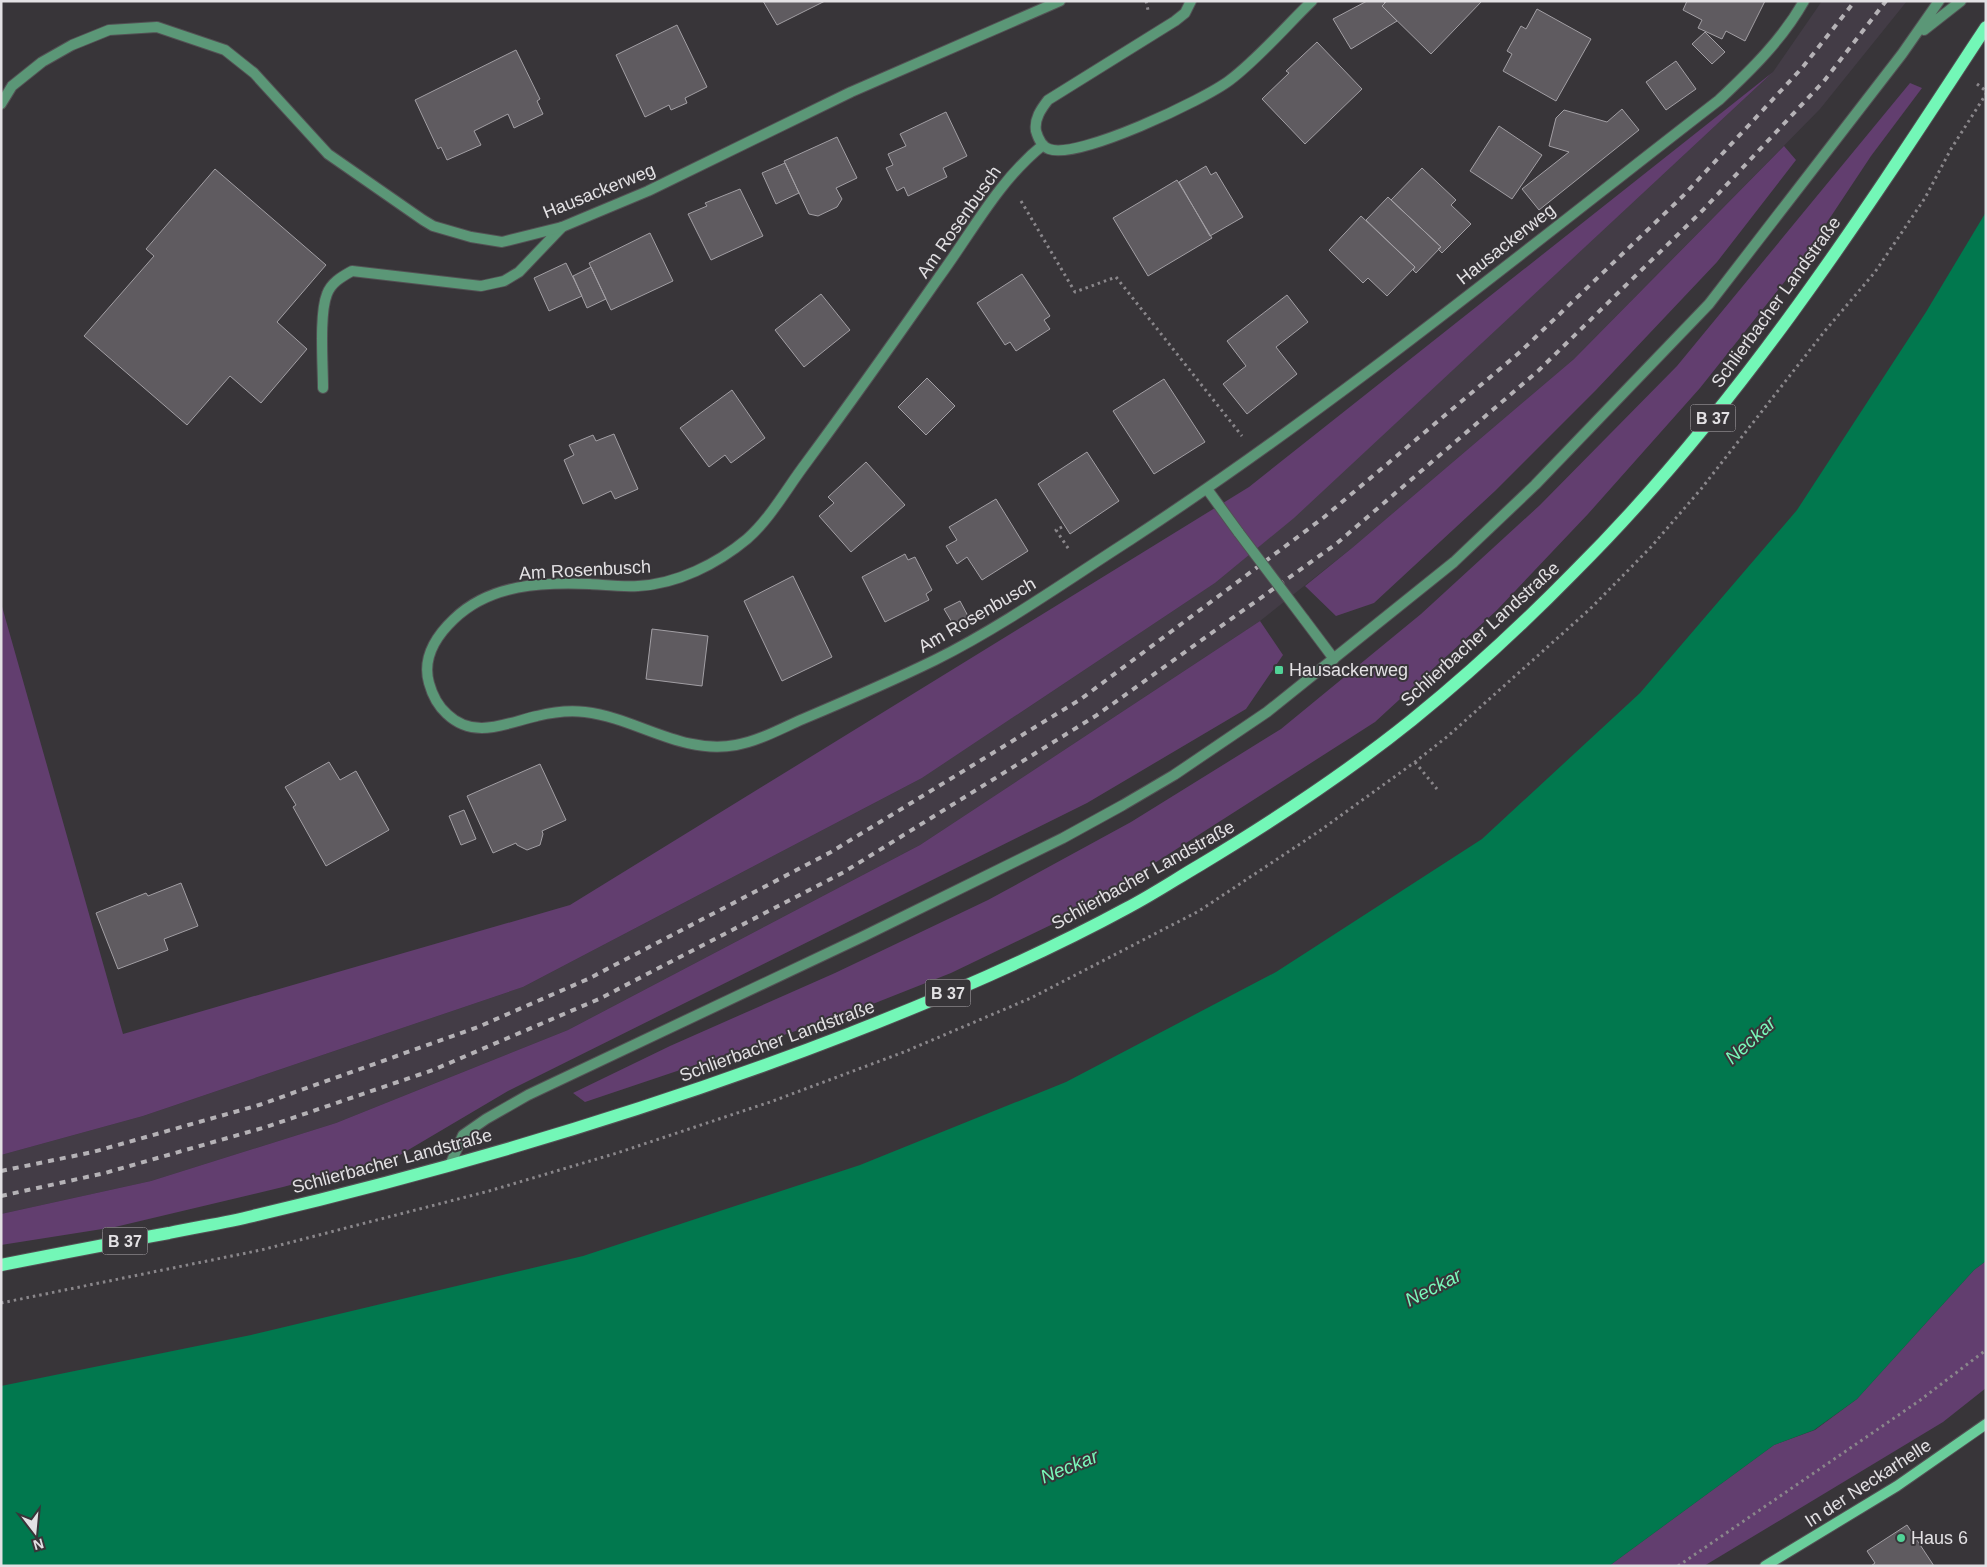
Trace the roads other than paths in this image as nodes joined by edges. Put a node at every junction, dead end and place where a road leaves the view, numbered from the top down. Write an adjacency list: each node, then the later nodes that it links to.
1 (1060, 1): 11 (street, Hausackerweg)
2 (1191, 1): 10 (street)
3 (1312, 1): 10 (street)
4 (1804, 1): 13 (street, Hausackerweg)
5 (1939, 1): 8 (street)
6 (1961, 1): 8 (street)
7 (1986, 27): 15 (main road, Schlierbacher Landstraße / B 37)
8 (1914, 38): 14 (street)
9 (1, 104): 11 (street, Hausackerweg)
10 (1043, 145): 13 (street, Am Rosenbusch)
11 (562, 227): 12 (street)
12 (323, 388)
13 (1207, 490): 14 (street, bridge)
14 (1334, 659): 15 (street)
15 (450, 1165): 16 (main road, Schlierbacher Landstraße / B 37)
16 (1, 1265)
17 (1986, 1424): 18 (main road, In der Neckarhelle)
18 (1765, 1566)

